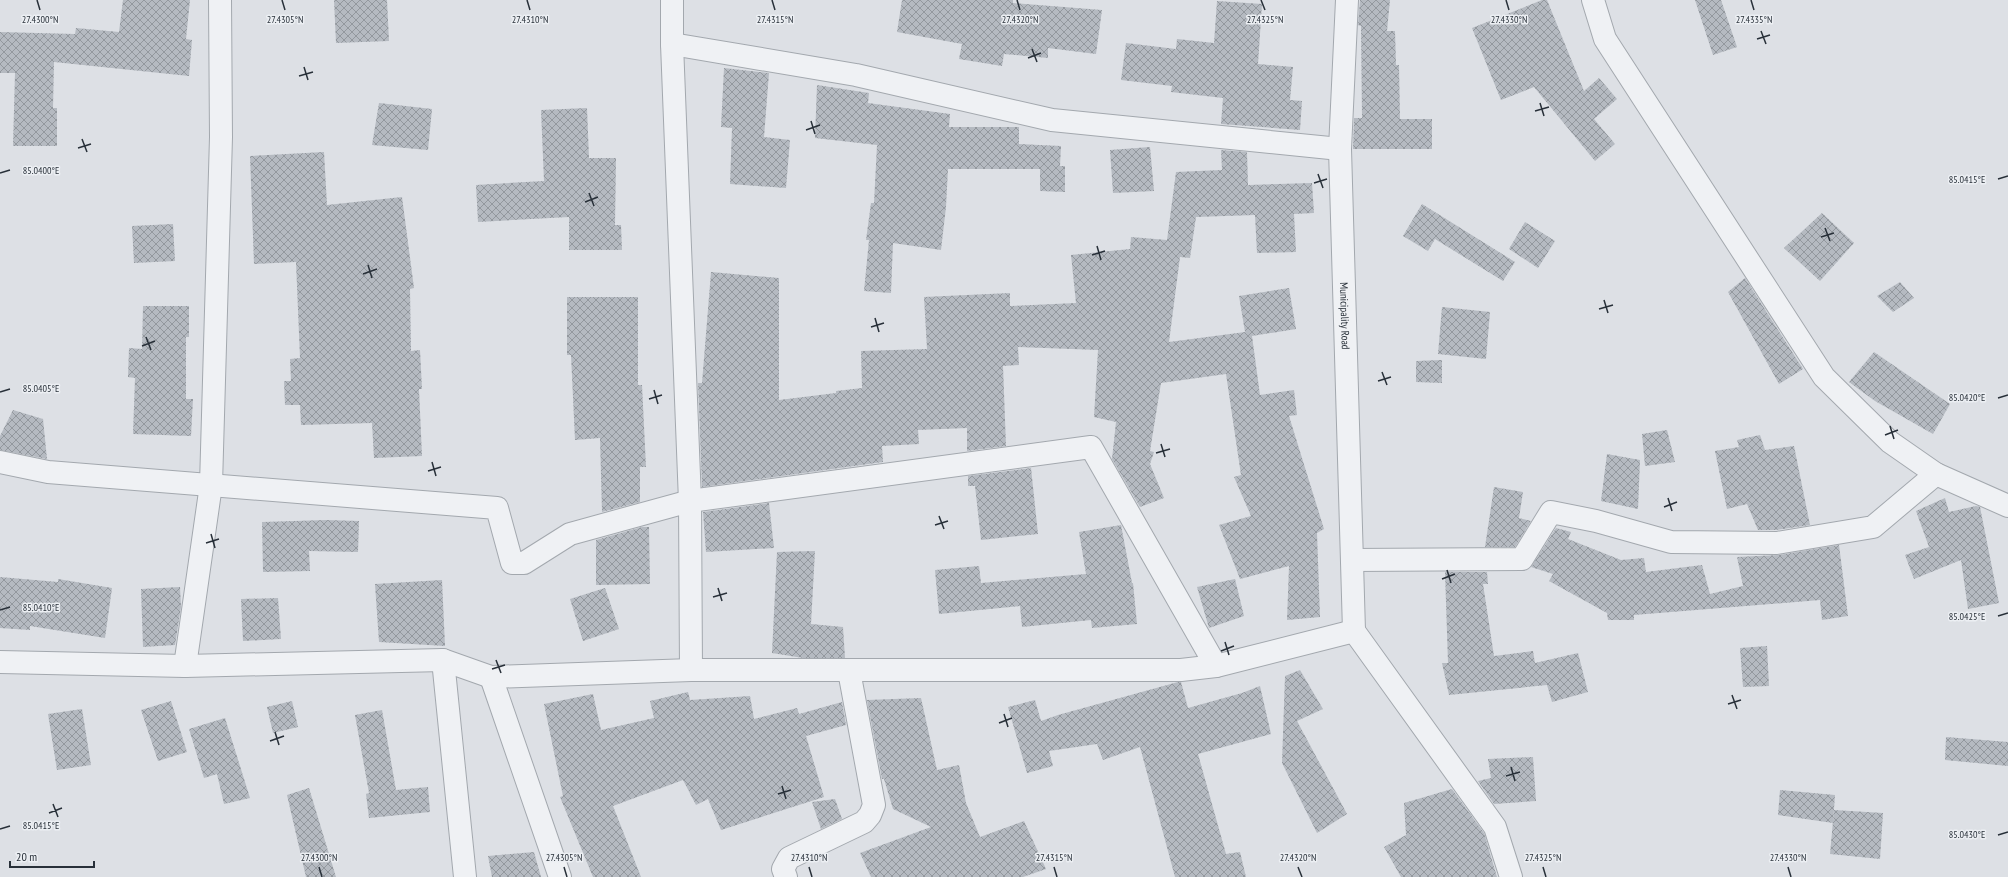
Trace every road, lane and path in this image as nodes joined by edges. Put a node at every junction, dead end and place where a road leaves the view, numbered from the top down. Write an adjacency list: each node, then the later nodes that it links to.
1 (220, 0): 9 (street)
2 (672, 0): 5 (street)
3 (1347, 0): 6 (street, Municipality Road)
4 (1593, 0): 8 (street)
5 (672, 44): 6 (street); 10 (street)
6 (1340, 149): 12 (street, Municipality Road)
7 (0, 462): 9 (street)
8 (1936, 474): 11 (street); 12 (street)
9 (211, 485): 10 (street); 16 (street)
10 (690, 501): 17 (street); 18 (street)
11 (2008, 506)
12 (1352, 560): 13 (street, Municipality Road)
13 (1354, 631): 17 (street); 24 (street)
14 (443, 660): 16 (street); 20 (street); 21 (street)
15 (0, 662): 16 (street)
16 (185, 666)
17 (1216, 666): 19 (street)
18 (691, 670): 19 (street); 20 (street)
19 (848, 670): 23 (street)
20 (491, 677): 22 (street)
21 (465, 877)
22 (560, 877)
23 (786, 877)
24 (1511, 877)

